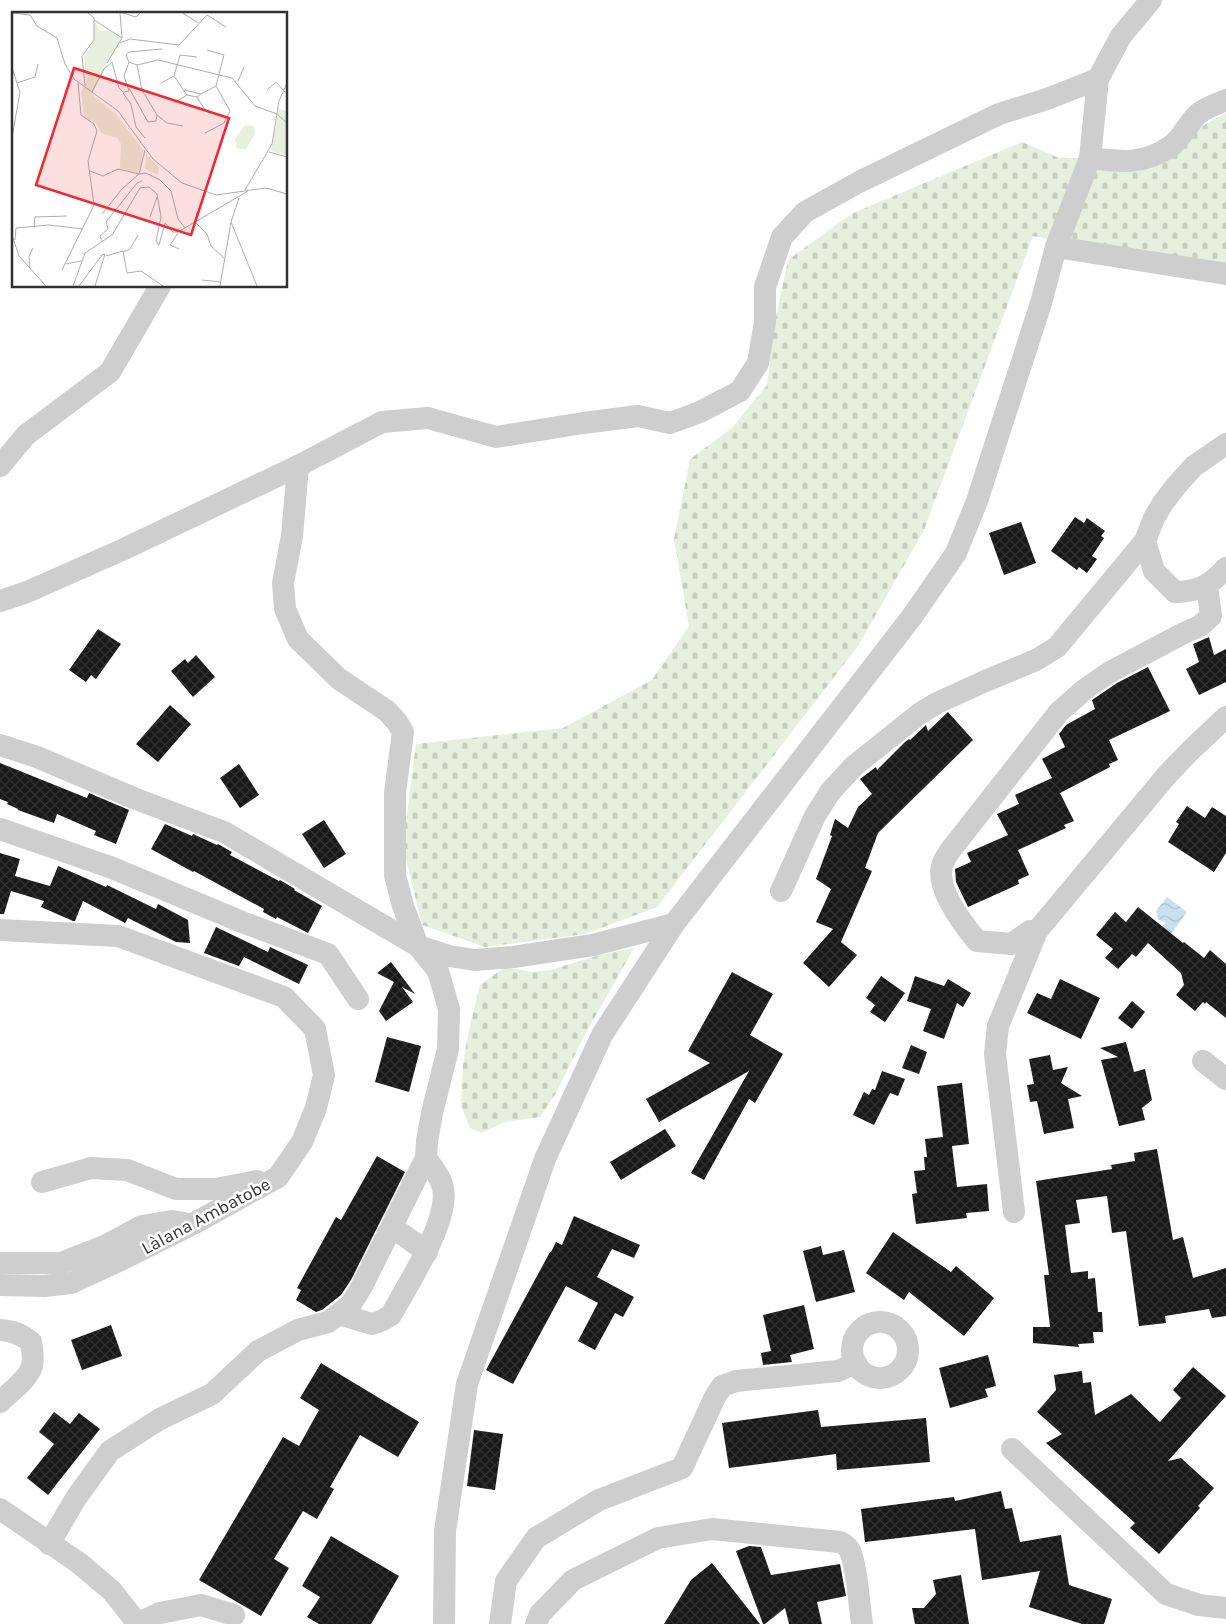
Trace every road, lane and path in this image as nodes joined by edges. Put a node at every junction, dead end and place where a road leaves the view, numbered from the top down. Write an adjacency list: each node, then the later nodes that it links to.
1 (1151, 0): 2 (street)
2 (1098, 79): 4 (street); 10 (street)
3 (1226, 100): 4 (street)
4 (1090, 158): 5 (street)
5 (1056, 247): 6 (street); 19 (street)
6 (1226, 274)
7 (159, 288): 9 (street)
8 (1226, 444): 11 (street)
9 (0, 466)
10 (298, 466): 14 (street); 22 (street)
11 (1145, 541): 13 (street); 18 (street)
12 (1226, 568): 13 (street)
13 (1207, 586): 21 (street)
14 (0, 601)
15 (1226, 717): 21 (street)
16 (0, 745): 22 (street)
17 (0, 829): 23 (street)
18 (781, 891)
19 (674, 924): 22 (street); 46 (street)
20 (0, 930): 27 (street, Làlana Ambatobe)
21 (1037, 931): 29 (street)
22 (418, 946): 26 (street)
23 (358, 999)
24 (1203, 1061): 25 (street)
25 (1226, 1079)
26 (426, 1158): 31 (street); 32 (street)
27 (278, 1177): 28 (street); 30 (street, Làlana Ambatobe)
28 (42, 1182)
29 (1014, 1212)
30 (193, 1224): 33 (street); 34 (street, Làlana Ambatobe)
31 (392, 1227): 32 (street); 35 (street)
32 (427, 1252): 35 (street)
33 (0, 1263)
34 (0, 1285)
35 (339, 1314): 41 (street)
36 (0, 1330): 38 (street)
37 (856, 1363): 47 (street)
38 (0, 1402)
39 (1012, 1449): 42 (street)
40 (0, 1509): 41 (street)
41 (49, 1544): 45 (street)
42 (1226, 1608)
43 (234, 1615): 45 (street)
44 (862, 1623): 48 (street)
45 (138, 1624)
46 (444, 1624)
47 (500, 1624)
48 (536, 1624)

